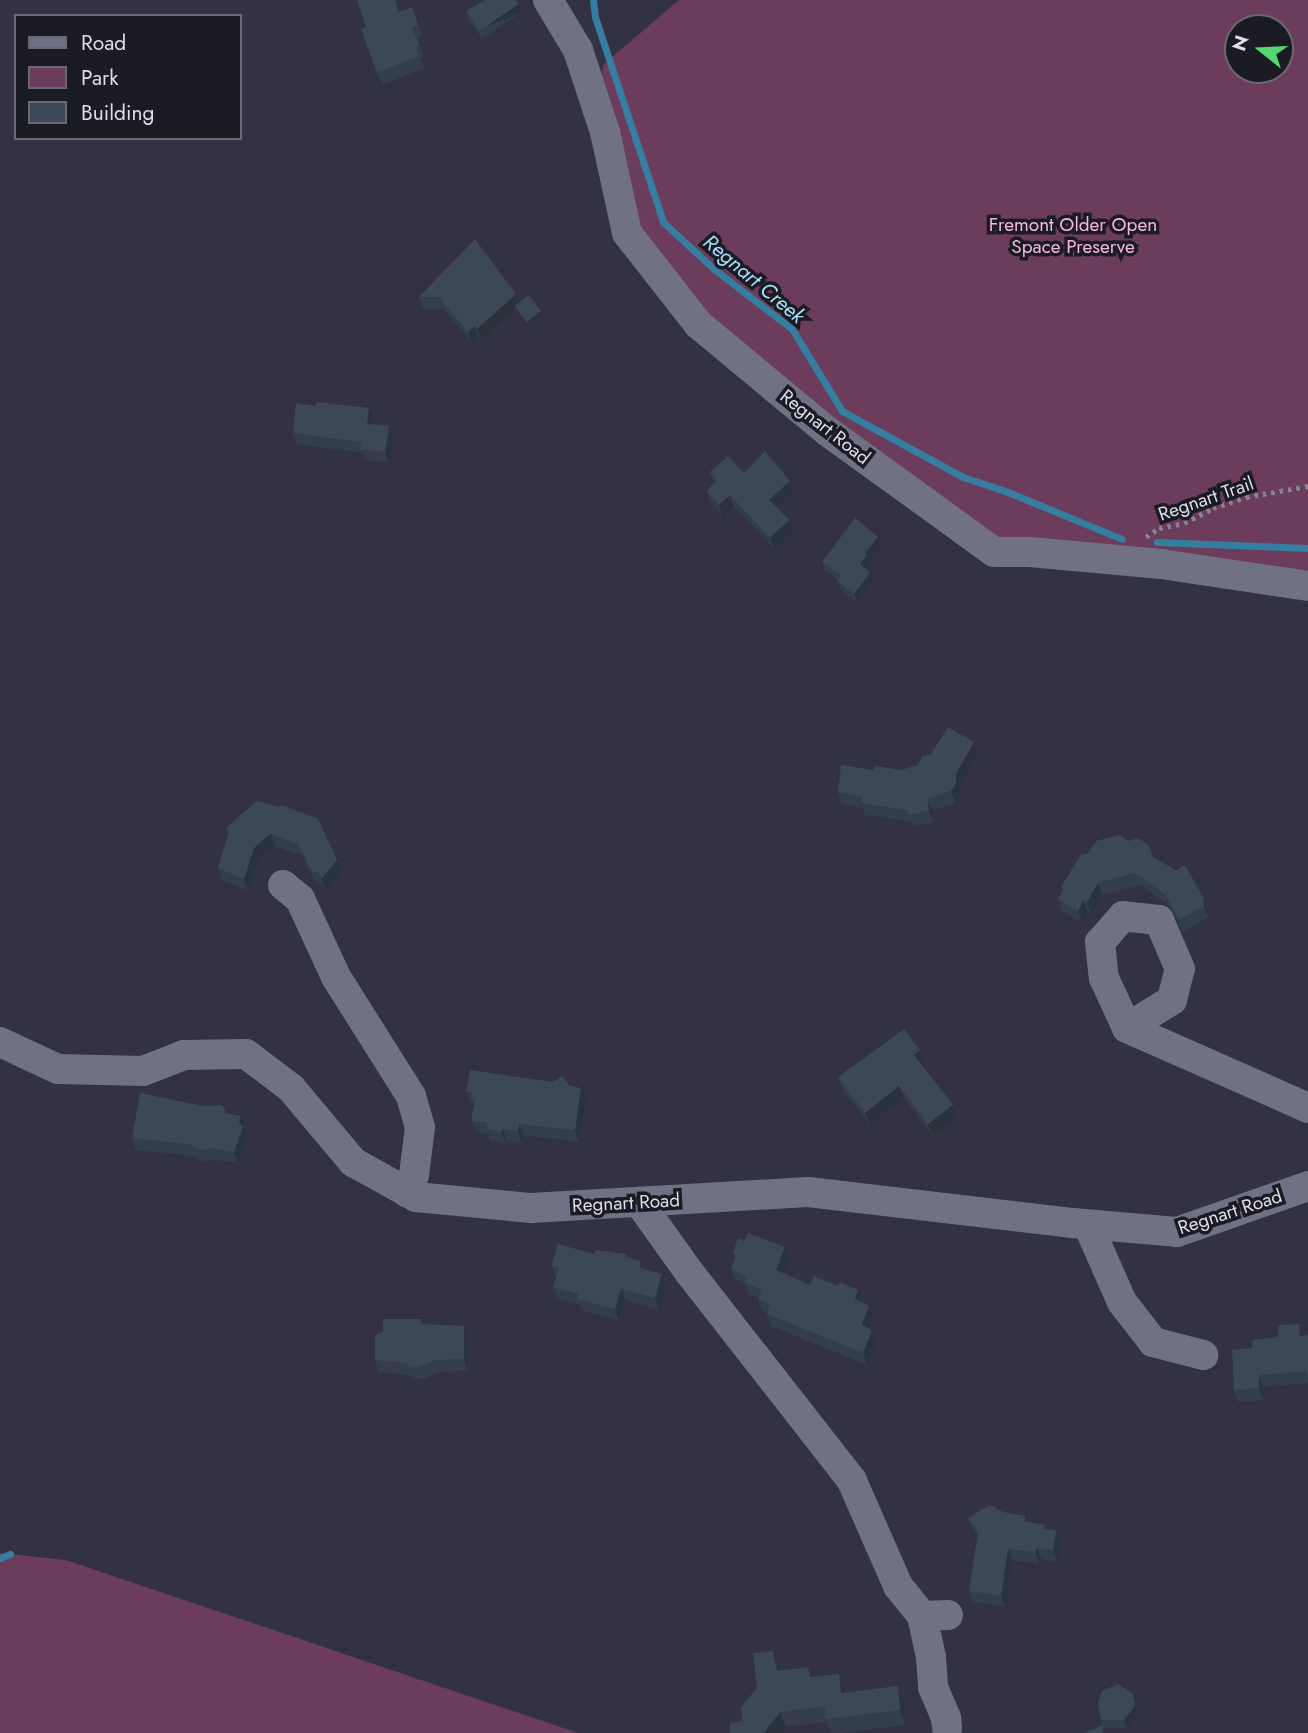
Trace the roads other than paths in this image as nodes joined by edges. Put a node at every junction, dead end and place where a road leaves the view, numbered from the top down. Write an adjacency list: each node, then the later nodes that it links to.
1 (548, 0): 2 (street, Regnart Road)
2 (1308, 586)
3 (283, 885): 8 (street)
4 (1127, 1028): 6 (street)
5 (0, 1042): 8 (street, Regnart Road)
6 (1308, 1108)
7 (1308, 1186): 10 (street, Regnart Road)
8 (407, 1193): 9 (street, Regnart Road)
9 (639, 1202): 10 (street, Regnart Road); 12 (street)
10 (1088, 1225): 11 (street)
11 (1203, 1355)
12 (947, 1728)

